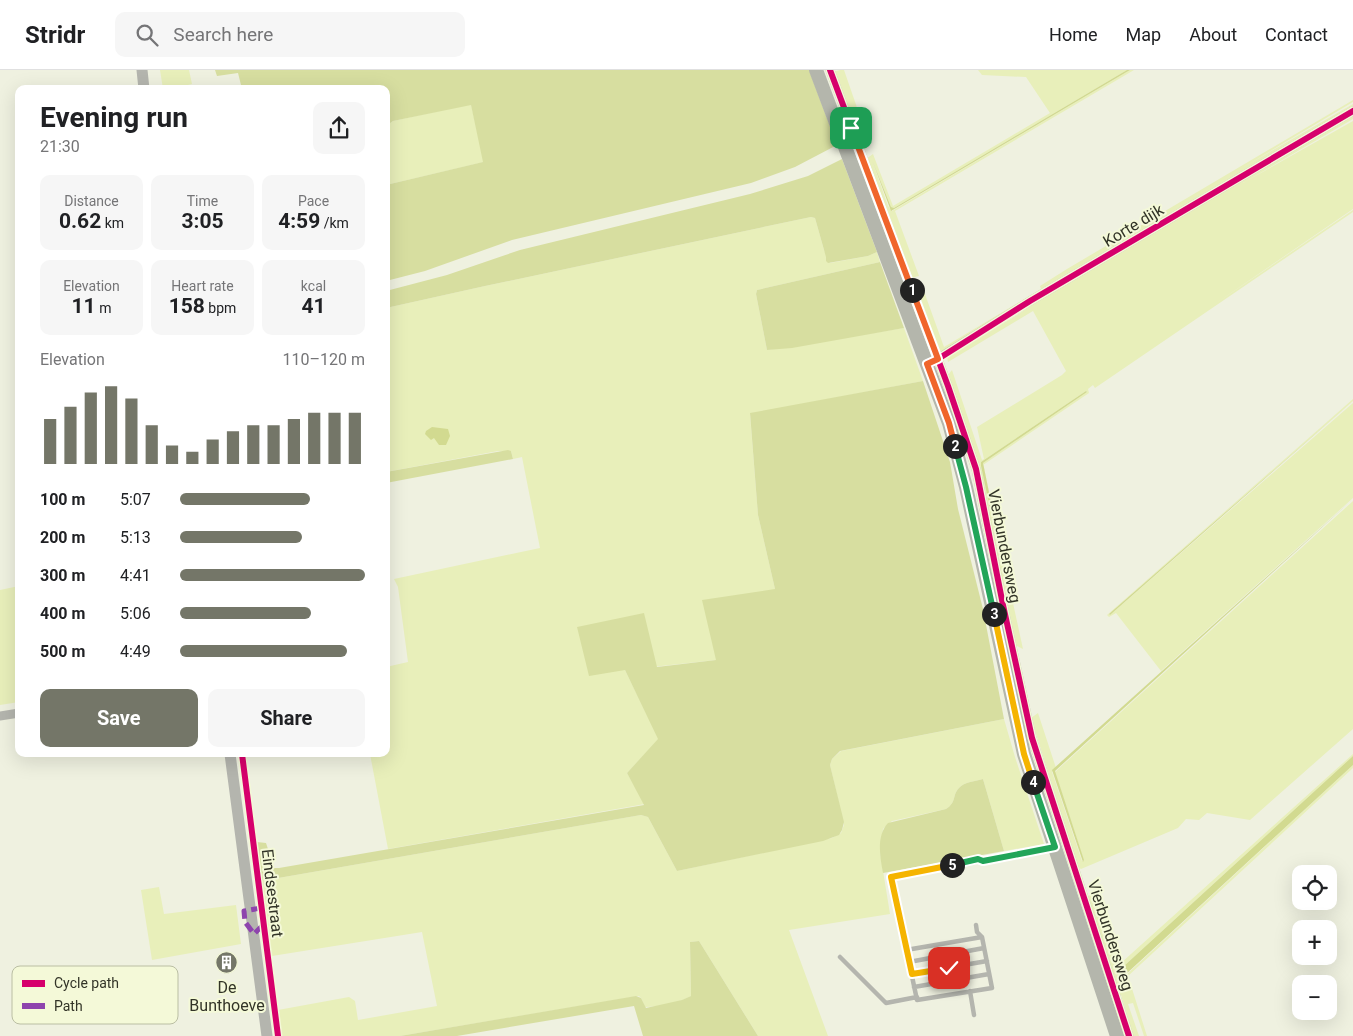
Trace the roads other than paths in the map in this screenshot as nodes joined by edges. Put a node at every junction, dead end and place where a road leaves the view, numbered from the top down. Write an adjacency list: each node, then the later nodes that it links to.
1 (142, 70): 4 (street)
2 (816, 70): 6 (main road, Vierbundersweg)
3 (830, 70): 6 (street, Vierbundersweg)
4 (144, 85)
5 (1353, 111): 6 (street, Korte dijk)
6 (932, 361): 10 (main road, Vierbundersweg); 26 (street, Vierbundersweg)
7 (15, 714): 8 (street)
8 (0, 716)
9 (230, 757): 24 (street, Eindsestraat)
10 (1055, 847): 14 (lane); 25 (main road, Vierbundersweg)
11 (976, 925): 12 (lane)
12 (982, 937): 13 (lane); 14 (lane)
13 (984, 948): 16 (lane); 17 (lane)
14 (906, 950): 17 (lane)
15 (840, 957): 22 (lane)
16 (986, 961): 18 (lane); 19 (lane)
17 (909, 962): 18 (lane)
18 (912, 974): 20 (lane)
19 (989, 974): 20 (lane); 21 (lane)
20 (914, 987): 22 (lane)
21 (970, 992): 22 (lane); 23 (lane)
22 (917, 997)
23 (974, 1014)
24 (267, 1036)
25 (1117, 1036)
26 (1129, 1036)

